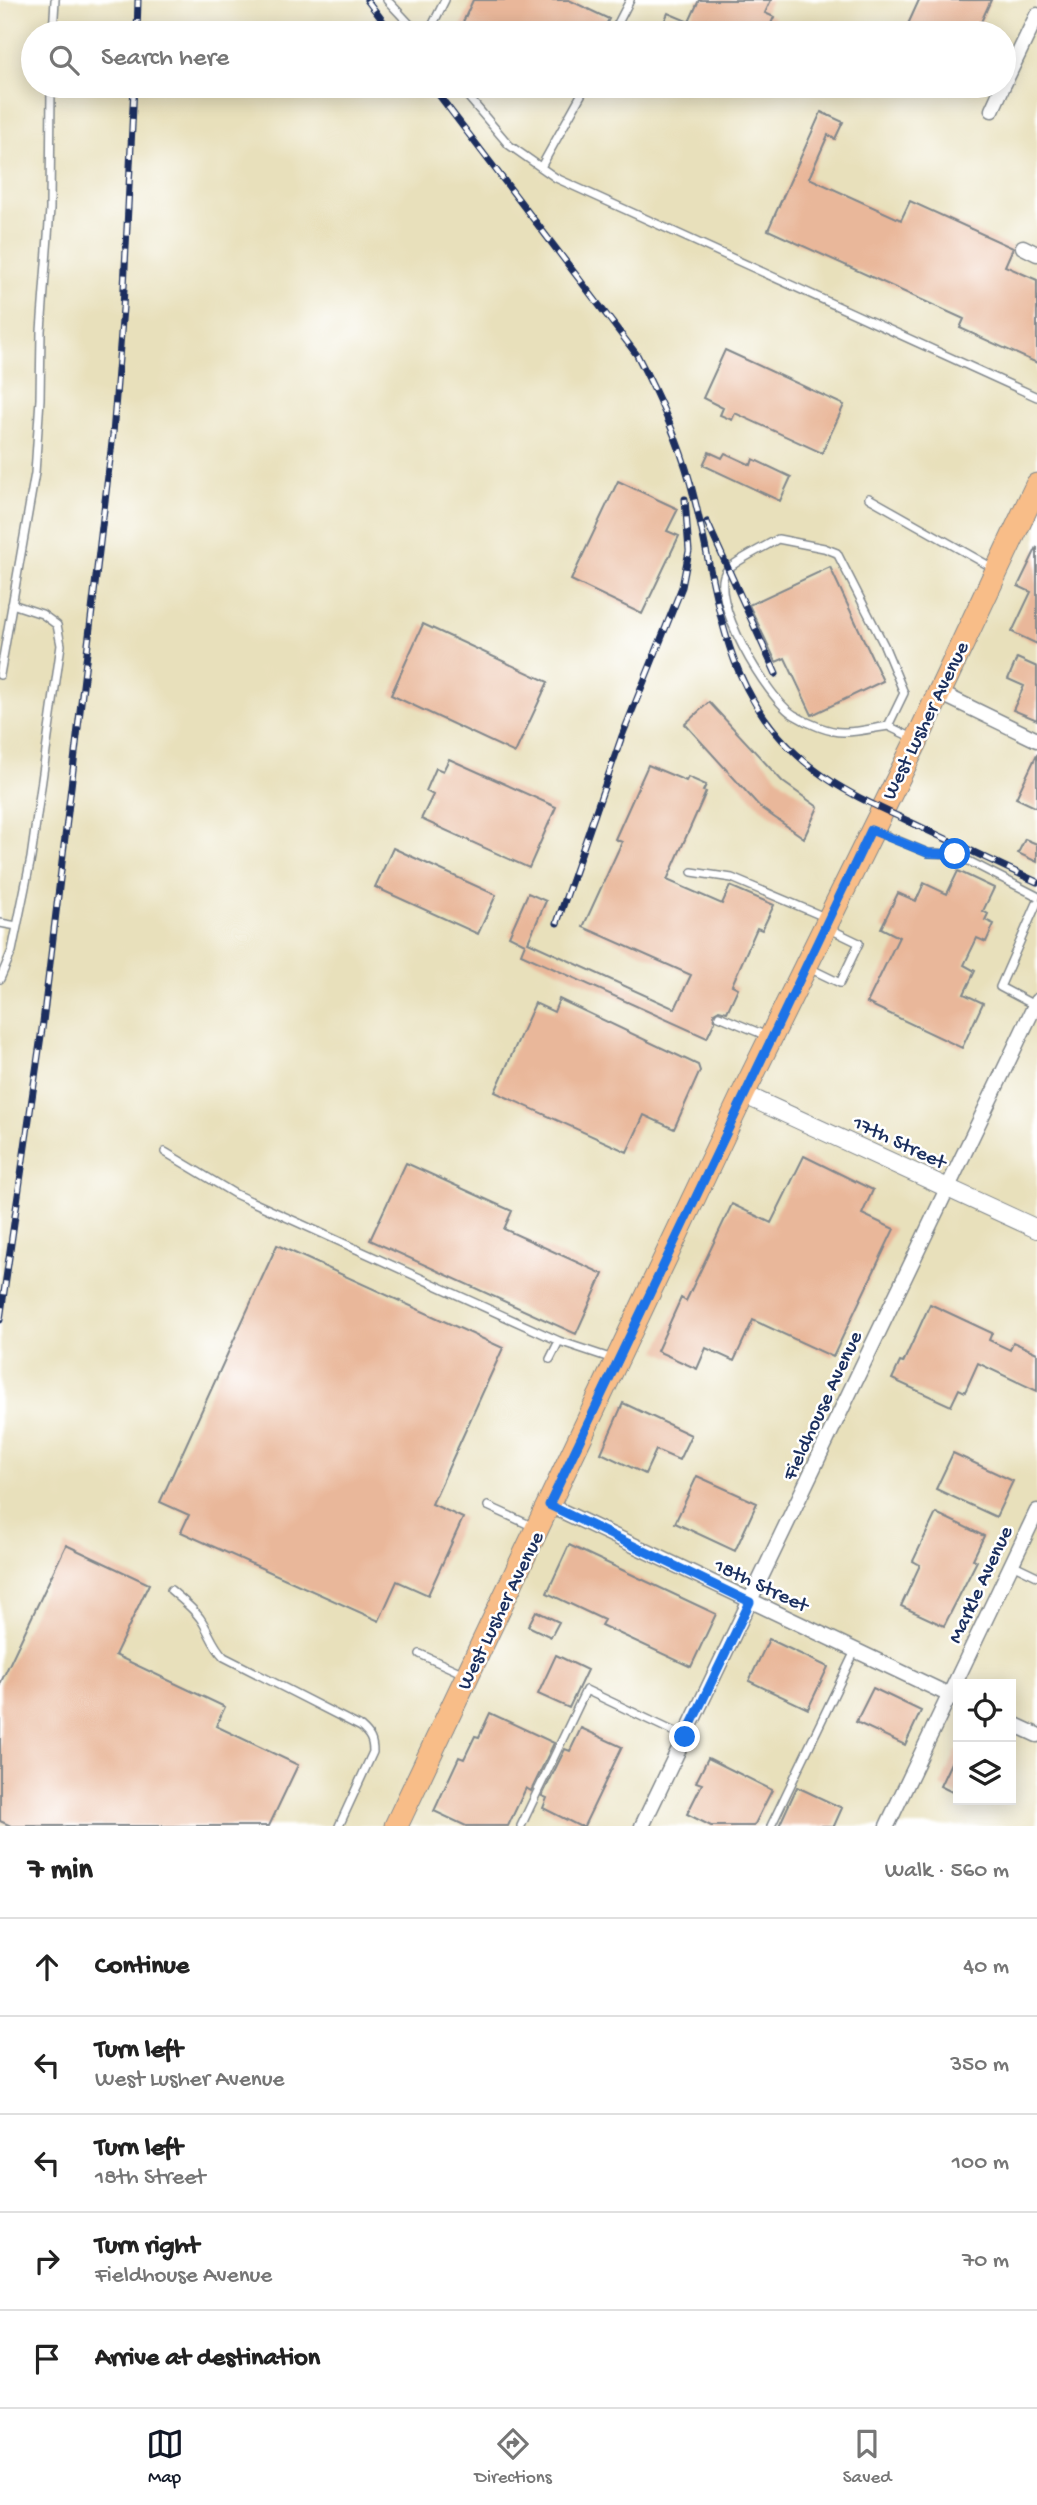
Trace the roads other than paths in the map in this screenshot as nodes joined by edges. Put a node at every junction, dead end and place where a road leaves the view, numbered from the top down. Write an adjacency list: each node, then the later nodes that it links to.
1 (55, 0): 6 (lane)
2 (387, 0): 7 (lane)
3 (444, 0): 8 (lane)
4 (630, 0): 9 (lane)
5 (1037, 15): 10 (street)
6 (54, 21)
7 (407, 21)
8 (436, 21)
9 (619, 21)
10 (1016, 58)
11 (51, 98): 23 (lane)
12 (469, 98): 16 (lane)
13 (579, 98): 16 (lane)
14 (997, 98): 15 (street)
15 (992, 110)
16 (541, 167): 19 (lane)
17 (1023, 247): 18 (street)
18 (1037, 254)
19 (1037, 397)
20 (1037, 485): 22 (main road, West Lusher Avenue)
21 (869, 498): 22 (lane)
22 (996, 570): 25 (main road, West Lusher Avenue)
23 (12, 604): 24 (lane); 35 (lane)
24 (0, 675)
25 (938, 692): 27 (main road, West Lusher Avenue); 28 (street)
26 (888, 726): 26 (lane); 27 (lane)
27 (917, 740): 29 (main road, West Lusher Avenue)
28 (1037, 740)
29 (871, 830): 31 (lane); 34 (main road, West Lusher Avenue)
30 (692, 872): 34 (lane)
31 (1037, 896)
32 (1037, 903): 38 (lane)
33 (0, 923): 35 (lane)
34 (826, 923): 36 (main road, West Lusher Avenue); 36 (lane)
35 (17, 926): 37 (lane)
36 (805, 967): 40 (main road, West Lusher Avenue)
37 (0, 979)
38 (1036, 1004): 43 (street, Fieldhouse Avenue)
39 (719, 1016): 40 (lane)
40 (770, 1037): 41 (main road, West Lusher Avenue)
41 (743, 1094): 43 (street, 17th Street); 47 (main road, West Lusher Avenue)
42 (165, 1152): 45 (lane)
43 (947, 1188): 44 (street, 17th Street); 55 (street, Fieldhouse Avenue)
44 (1037, 1229)
45 (559, 1341): 46 (lane); 47 (lane)
46 (550, 1359)
47 (617, 1360): 48 (main road, West Lusher Avenue)
48 (549, 1505): 51 (main road, West Lusher Avenue); 55 (street, 18th Street)
49 (488, 1506): 51 (lane)
50 (1037, 1511): 52 (street, Markle Avenue)
51 (537, 1529): 58 (main road, West Lusher Avenue)
52 (1012, 1564): 53 (lane); 59 (street, Markle Avenue)
53 (1037, 1576)
54 (171, 1590): 65 (lane)
55 (750, 1602): 56 (street, 18th Street); 64 (street, Fieldhouse Avenue)
56 (855, 1651): 60 (street, 18th Street); 69 (lane)
57 (421, 1654): 58 (lane)
58 (468, 1675): 66 (main road, West Lusher Avenue)
59 (962, 1679)
60 (953, 1697)
61 (953, 1699): 70 (street, Markle Avenue)
62 (1016, 1725): 63 (street)
63 (1037, 1735)
64 (685, 1737): 67 (lane); 68 (street, Fieldhouse Avenue)
65 (338, 1826)
66 (396, 1826)
67 (521, 1826)
68 (642, 1826)
69 (771, 1826)
70 (887, 1826)

